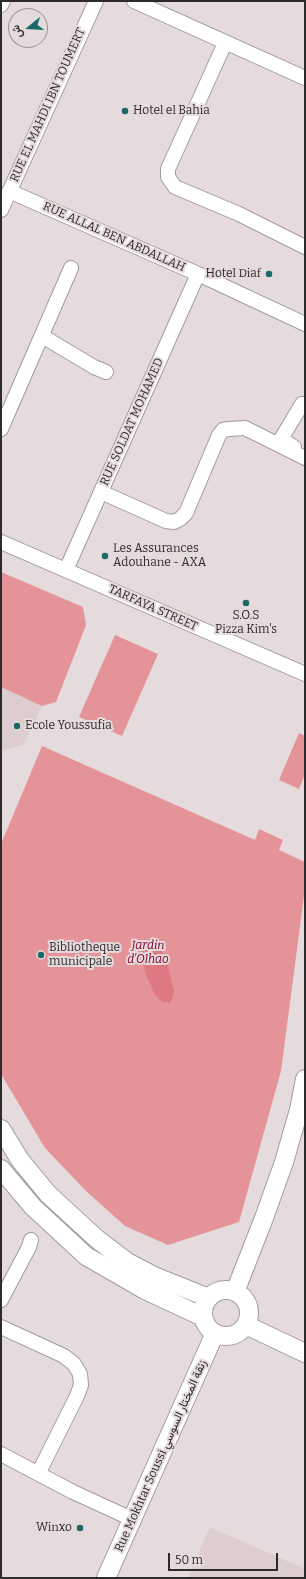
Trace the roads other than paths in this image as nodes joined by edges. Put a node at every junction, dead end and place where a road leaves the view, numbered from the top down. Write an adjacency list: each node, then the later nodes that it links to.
1 (3, 1): 4 (street)
2 (96, 1): 7 (street, RUE EL MAHDI IBN TOUMERT)
3 (134, 1): 5 (street)
4 (1, 5)
5 (225, 43): 6 (street); 9 (street)
6 (305, 78)
7 (9, 191): 8 (street, RUE EL MAHDI IBN TOUMERT); 11 (street, RUE ALLAL BEN ABDALLAH)
8 (1, 210)
9 (305, 246)
10 (71, 268): 13 (street)
11 (198, 274): 12 (street, RUE ALLAL BEN ABDALLAH); 19 (street, RUE SOLDAT MOHAMED)
12 (305, 323)
13 (42, 336): 14 (street); 16 (street)
14 (106, 372)
15 (305, 404): 17 (street)
16 (1, 429)
17 (305, 452)
18 (305, 458): 19 (street)
19 (101, 492): 21 (street, RUE SOLDAT MOHAMED)
20 (1, 542): 21 (street, TARFAYA STREET)
21 (66, 570): 22 (street, TARFAYA STREET)
22 (305, 674)
23 (305, 1079): 27 (street)
24 (1, 1129): 28 (street)
25 (1, 1169): 30 (street)
26 (31, 1240): 29 (street)
27 (235, 1292): 28 (street); 31 (street)
28 (209, 1298): 30 (street)
29 (1, 1300)
30 (203, 1317): 33 (street)
31 (246, 1325): 33 (street); 34 (street)
32 (1, 1326): 36 (street)
33 (215, 1333): 37 (street, Rue Mokhtar Soussi زنقة المختار السوسي)
34 (305, 1354)
35 (3, 1457): 36 (street)
36 (39, 1472): 37 (street)
37 (132, 1519): 38 (street, Rue Mokhtar Soussi زنقة المختار السوسي)
38 (106, 1578)

